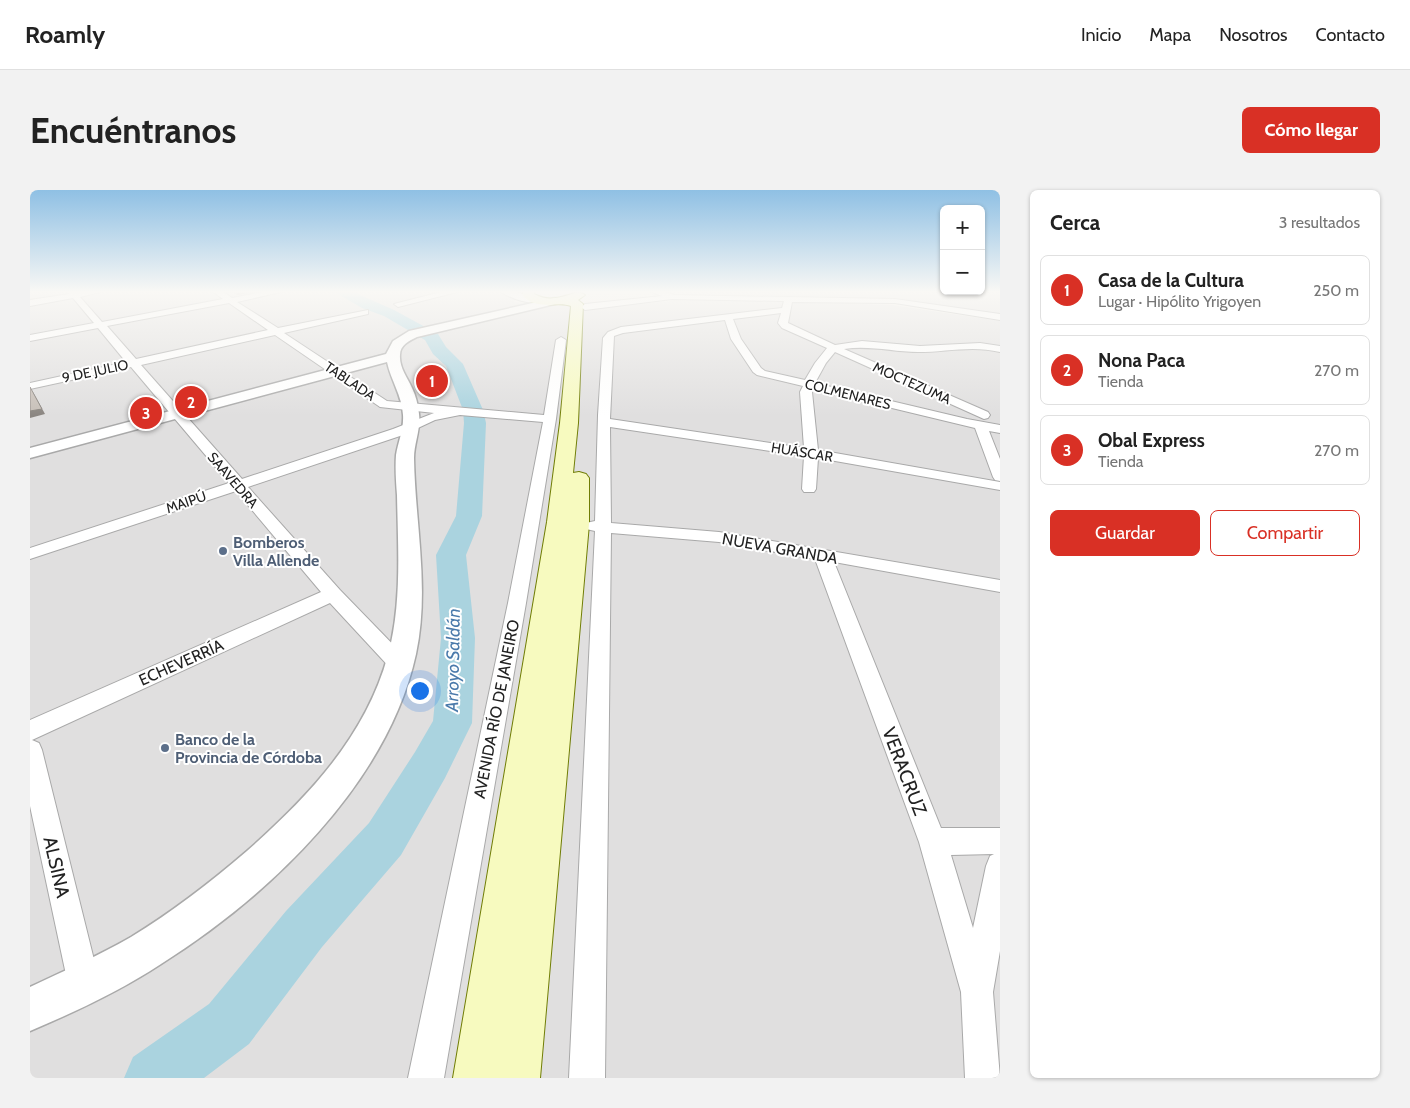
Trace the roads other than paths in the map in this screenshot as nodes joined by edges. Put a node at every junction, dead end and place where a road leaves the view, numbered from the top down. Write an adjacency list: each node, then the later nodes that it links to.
1 (60, 332): 13 (street)
2 (107, 332): 18 (street, SAAVEDRA)
3 (275, 332): 18 (street, 9 DE JULIO)
4 (277, 332): 19 (street, TABLADA)
5 (422, 332): 11 (street)
6 (562, 332): 37 (main road)
7 (621, 332): 10 (street)
8 (734, 332): 21 (street, COLMENARES)
9 (799, 332): 15 (street, MOCTEZUMA)
10 (611, 334): 12 (street); 29 (street)
11 (411, 335): 17 (street); 20 (street)
12 (652, 336)
13 (30, 338)
14 (561, 340): 26 (street, AVENIDA RÍO DE JANEIRO)
15 (834, 348): 16 (street); 21 (street); 27 (street, MOCTEZUMA)
16 (1000, 349)
17 (393, 356): 19 (street); 20 (street)
18 (133, 363): 22 (street, 9 DE JULIO); 25 (street, SAAVEDRA)
19 (336, 372): 25 (street); 28 (street, TABLADA)
20 (401, 381): 28 (street)
21 (809, 385): 27 (street, COLMENARES); 32 (street)
22 (30, 386)
23 (1000, 411): 27 (street)
24 (456, 412): 26 (street); 28 (street); 28 (street, MAIPÚ)
25 (176, 414): 31 (street); 34 (street, SAAVEDRA)
26 (550, 419): 51 (street, AVENIDA RÍO DE JANEIRO)
27 (982, 420): 30 (street, COLMENARES); 33 (street)
28 (401, 421): 34 (street, MAIPÚ); 42 (street)
29 (604, 422): 32 (street, HUÁSCAR); 37 (street)
30 (1000, 428)
31 (30, 453)
32 (811, 453): 35 (street, HUÁSCAR); 36 (street)
33 (1000, 477)
34 (238, 485): 38 (street, MAIPÚ); 41 (street, SAAVEDRA)
35 (1000, 486)
36 (809, 489)
37 (580, 525): 39 (street, NUEVA GRANDA); 52 (main road); 53 (main road); 54 (street)
38 (30, 554)
39 (822, 555): 40 (street, NUEVA GRANDA); 46 (street, VERACRUZ)
40 (1000, 586)
41 (333, 594): 42 (street, SAAVEDRA); 43 (street, ECHEVERRÍA)
42 (400, 664): 48 (street)
43 (30, 731)
44 (30, 750): 48 (street, ALSINA)
45 (1000, 841): 46 (street)
46 (933, 842): 49 (street, VERACRUZ)
47 (1000, 866): 49 (street)
48 (84, 984): 50 (street)
49 (977, 992): 55 (street)
50 (30, 1009)
51 (426, 1078)
52 (477, 1078)
53 (516, 1078)
54 (588, 1078)
55 (983, 1078)

